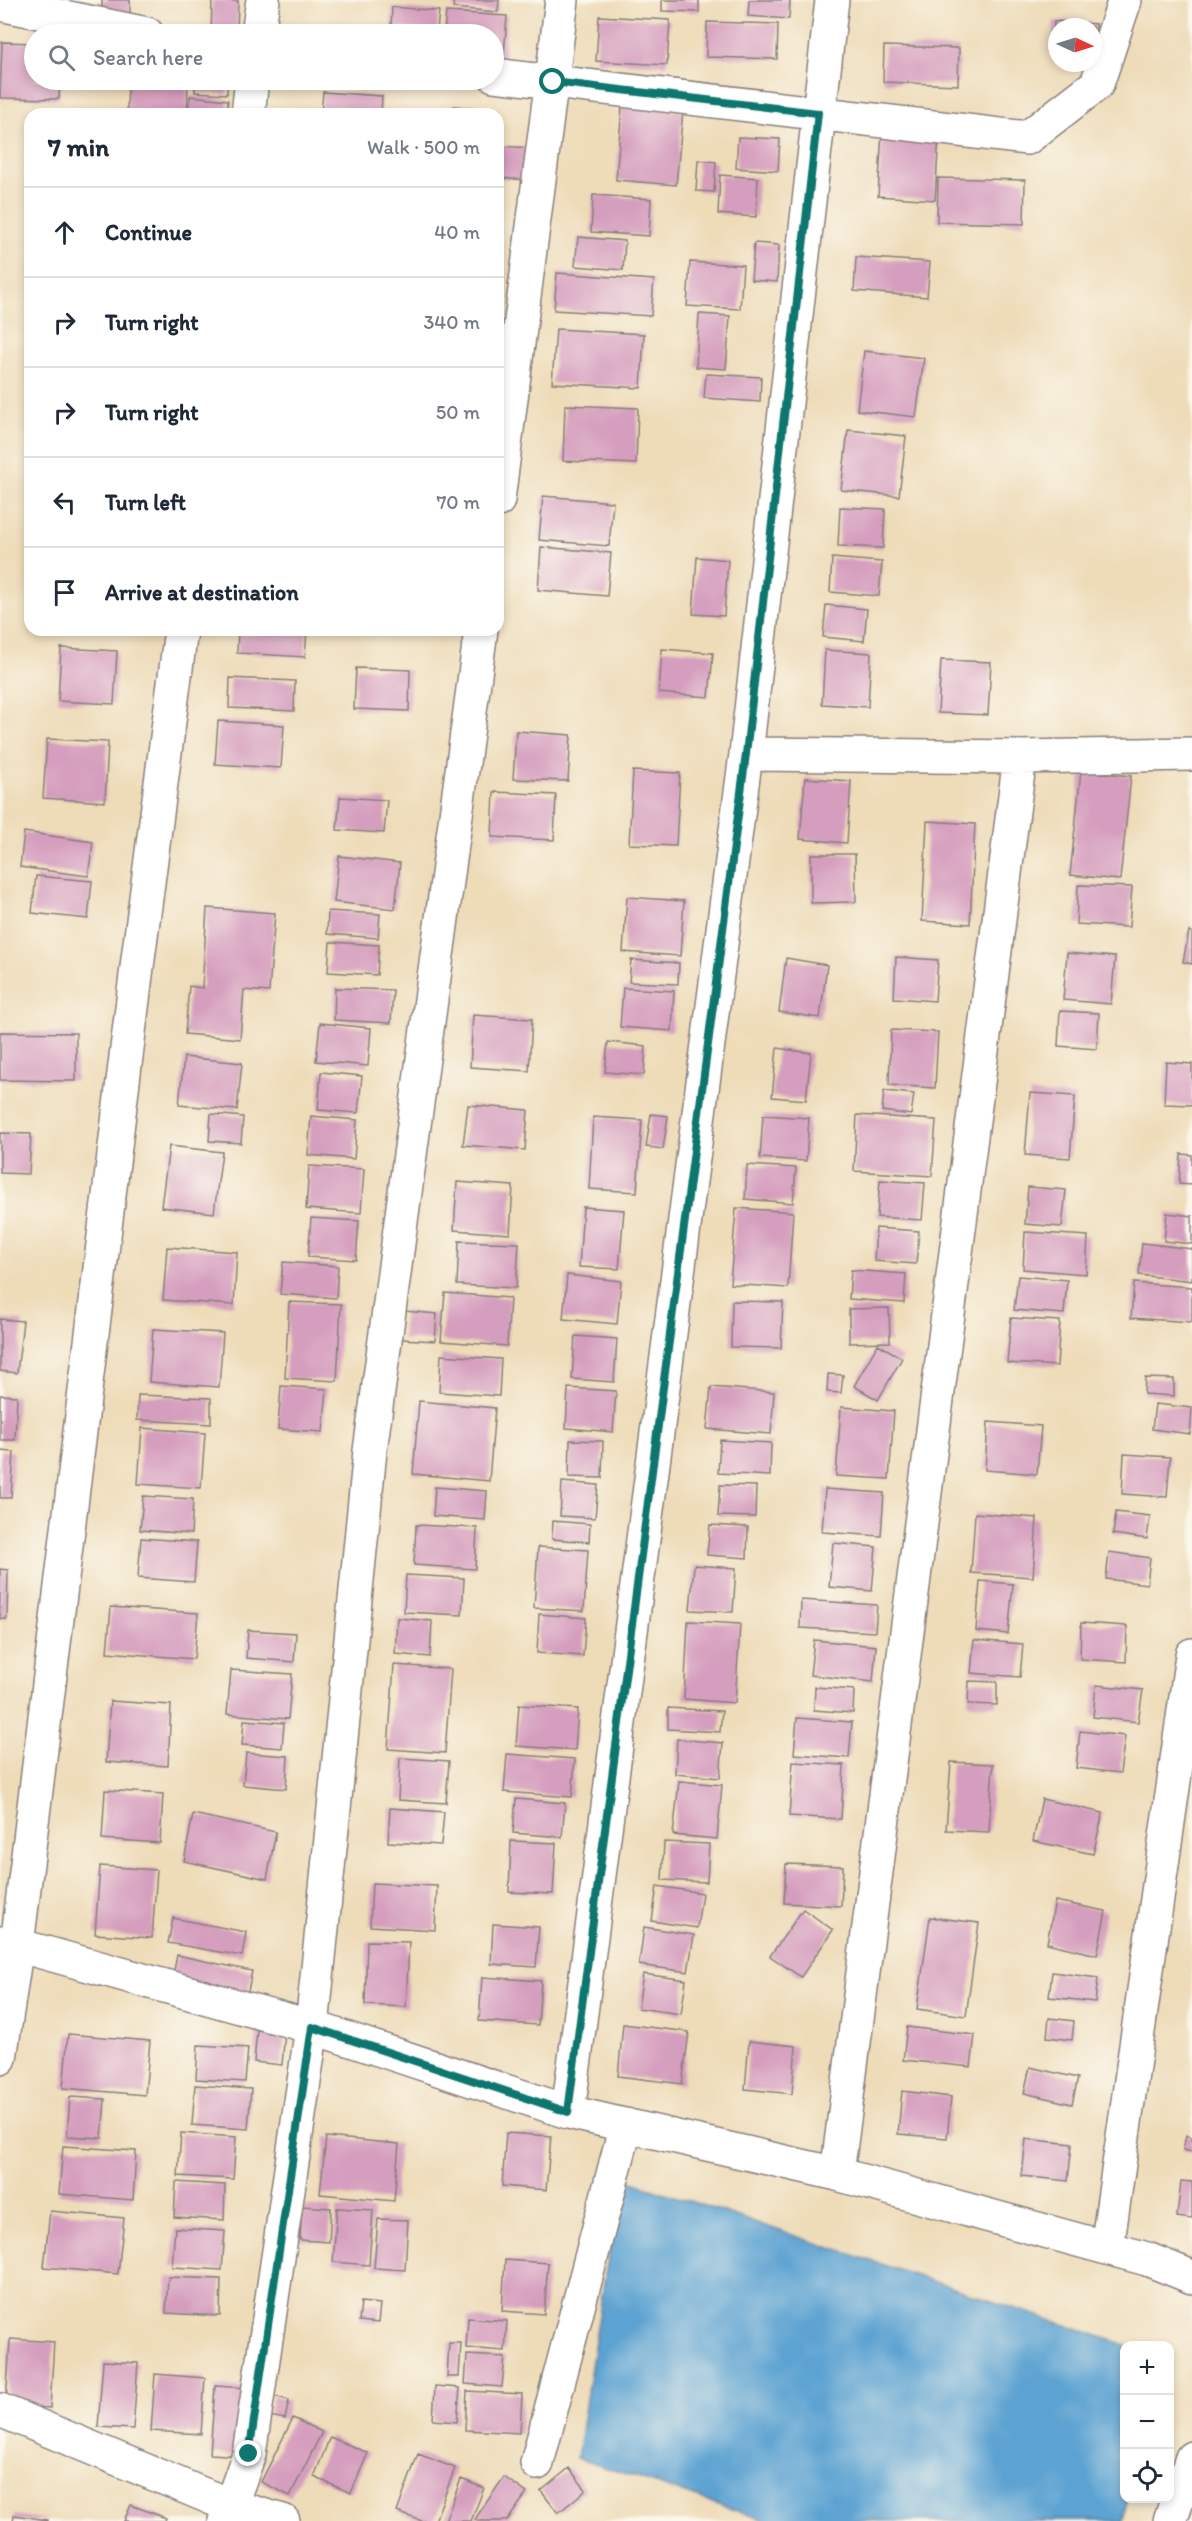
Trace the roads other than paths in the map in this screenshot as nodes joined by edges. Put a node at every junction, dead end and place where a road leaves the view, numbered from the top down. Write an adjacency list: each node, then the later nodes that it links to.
1 (263, 0): 7 (street)
2 (562, 0): 9 (street)
3 (832, 0): 12 (street)
4 (1125, 0): 12 (street)
5 (0, 4): 6 (street)
6 (98, 24)
7 (259, 24)
8 (504, 76): 9 (street)
9 (553, 82): 12 (street); 13 (street)
10 (251, 90): 11 (street)
11 (249, 108)
12 (818, 113): 16 (street)
13 (504, 454)
14 (180, 636): 20 (street)
15 (480, 636): 21 (street)
16 (746, 754): 18 (street); 23 (street)
17 (1192, 754): 18 (street)
18 (1020, 757): 25 (street)
19 (1192, 1655): 26 (street)
20 (8, 1944): 21 (street); 22 (street)
21 (312, 2027): 23 (street); 31 (street)
22 (0, 2058)
23 (568, 2112): 24 (street)
24 (626, 2125): 25 (street); 30 (street)
25 (837, 2174): 26 (street)
26 (1107, 2248): 27 (street)
27 (1192, 2277)
28 (0, 2410): 31 (street)
29 (1192, 2458): 33 (street)
30 (537, 2463)
31 (228, 2514): 32 (street)
32 (283, 2521)
33 (1170, 2521)

